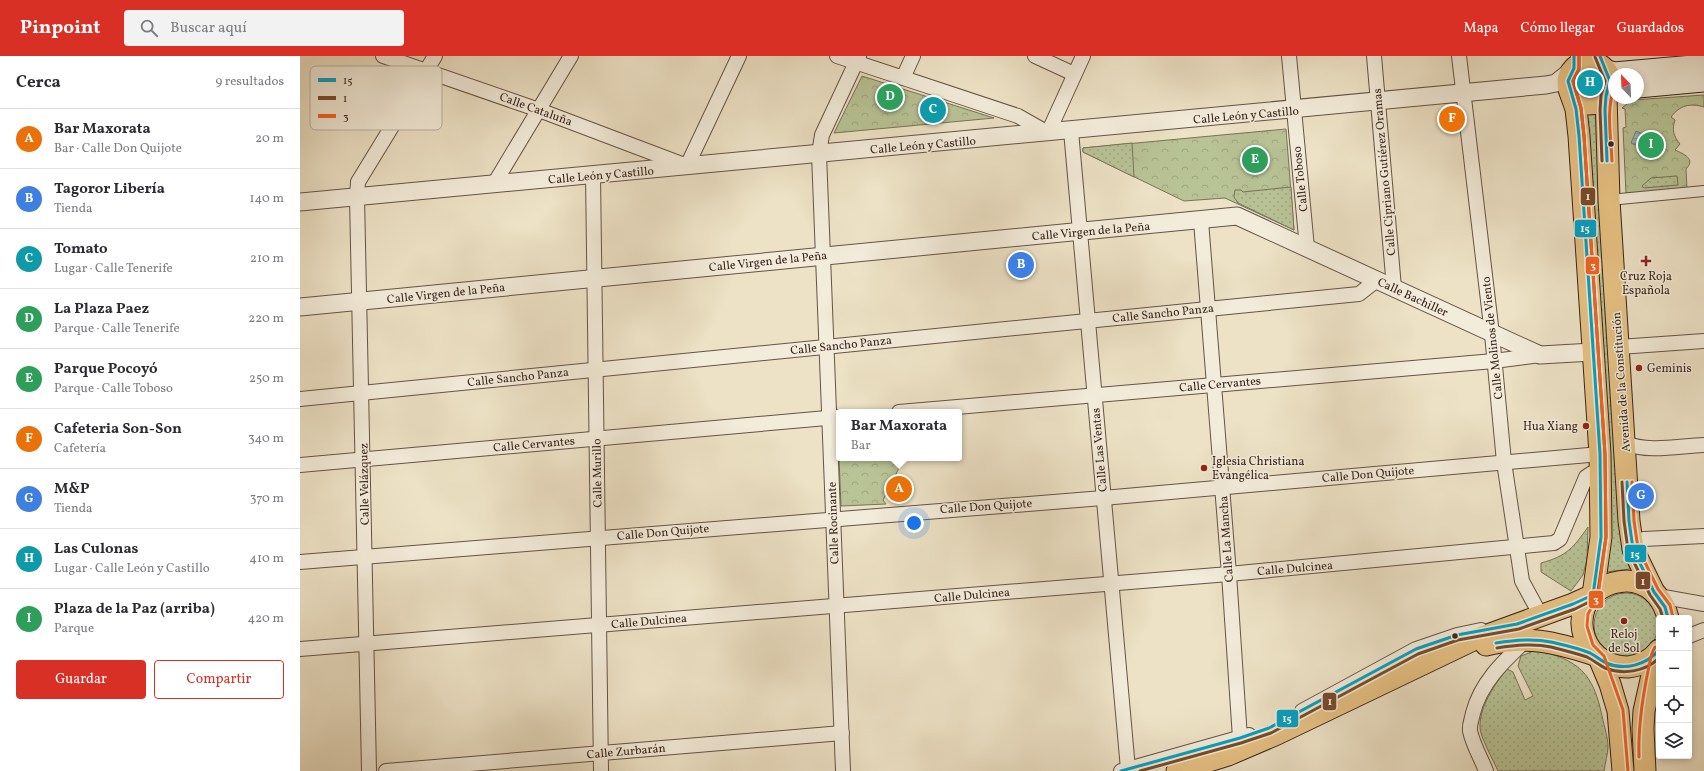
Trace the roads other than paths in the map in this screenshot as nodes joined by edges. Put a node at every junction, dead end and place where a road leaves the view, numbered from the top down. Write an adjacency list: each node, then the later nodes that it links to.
1 (384, 56): 17 (street, Calle Cataluña)
2 (434, 56): 18 (street, Calle Velázquez)
3 (571, 56): 31 (street)
4 (739, 56): 37 (street)
5 (837, 56): 12 (street)
6 (913, 56): 22 (street)
7 (1035, 56): 19 (street)
8 (1083, 56): 19 (street)
9 (1289, 56): 32 (street, Calle Toboso)
10 (1374, 56): 29 (street, Calle Cipriano Gutiérez Oramas)
11 (1459, 56): 26 (street, Calle Molinos de Viento)
12 (857, 59): 22 (street); 36 (street, Calle Rocinante)
13 (1684, 61): 14 (main road); 15 (main road)
14 (1603, 64): 16 (main road); 20 (main road)
15 (1704, 64)
16 (1573, 65): 24 (street, Calle León y Castillo); 27 (main road)
17 (414, 66)
18 (428, 66)
19 (1074, 74): 35 (street)
20 (1608, 75)
21 (442, 76): 31 (street, Calle Cataluña)
22 (903, 78): 35 (street)
23 (1704, 82): 25 (main road)
24 (1546, 86): 26 (street, Calle León y Castillo); 27 (street, Calle León y Castillo)
25 (1644, 87)
26 (1464, 93): 29 (street, Calle León y Castillo); 56 (street, Calle Molinos de Viento)
27 (1571, 94): 28 (main road); 60 (main road)
28 (1608, 94)
29 (1378, 102): 32 (street, Calle León y Castillo); 51 (street, Calle Cipriano Gutiérez Oramas)
30 (1609, 104): 42 (main road, Avenida de la Constitución)
31 (539, 110): 37 (street, Calle Cataluña); 39 (street)
32 (1293, 110): 34 (street, Calle León y Castillo); 47 (street, Calle Toboso)
33 (390, 130): 41 (street, Calle Velázquez)
34 (1070, 131): 35 (street, Calle León y Castillo); 46 (street, Calle Las Ventas)
35 (1048, 133): 36 (street, Calle León y Castillo)
36 (819, 154): 37 (street, Calle León y Castillo); 48 (street, Calle Rocinante)
37 (687, 166): 38 (street, Calle León y Castillo)
38 (593, 175): 39 (street, Calle León y Castillo); 49 (street, Calle Murillo)
39 (494, 184): 41 (street, Calle León y Castillo)
40 (1704, 191): 42 (street)
41 (357, 197): 43 (street, Calle León y Castillo); 52 (street, Calle Velázquez)
42 (1609, 200): 59 (main road, Avenida de la Constitución)
43 (300, 202)
44 (1237, 216): 45 (street, Calle Virgen de la Peña); 47 (street, Calle Bachiller)
45 (1201, 221): 46 (street, Calle Virgen de la Peña); 54 (street, Calle La Mancha)
46 (1079, 231): 48 (street, Calle Virgen de la Peña); 55 (street, Calle Las Ventas)
47 (1307, 248): 50 (street, Calle Bachiller)
48 (823, 256): 49 (street, Calle Virgen de la Peña); 58 (street, Calle Rocinante)
49 (594, 278): 52 (street, Calle Virgen de la Peña); 64 (street, Calle Murillo)
50 (1377, 280): 51 (street, Calle Bachiller); 54 (street, Calle Sancho Panza)
51 (1394, 288): 56 (street, Calle Bachiller)
52 (359, 301): 53 (street, Calle Virgen de la Peña); 66 (street, Calle Velázquez)
53 (300, 307)
54 (1208, 309): 55 (street, Calle Sancho Panza); 65 (street, Calle La Mancha)
55 (1087, 321): 58 (street, Calle Sancho Panza); 67 (street, Calle Las Ventas)
56 (1492, 334): 61 (street, Calle Bachiller); 62 (street, Calle Molinos de Viento); 63 (street)
57 (1704, 340): 59 (street)
58 (827, 347): 64 (street, Calle Sancho Panza); 70 (street, Calle Rocinante)
59 (1619, 347): 72 (main road, Avenida de la Constitución)
60 (1593, 352): 61 (street, Calle Bachiller); 76 (main road)
61 (1540, 355): 62 (street, Calle Cervantes)
62 (1494, 361): 63 (street, Calle Cervantes); 75 (street, Calle Molinos de Viento)
63 (1466, 363): 65 (street, Calle Cervantes)
64 (596, 370): 66 (street, Calle Sancho Panza); 71 (street, Calle Murillo)
65 (1214, 384): 67 (street, Calle Cervantes); 78 (street, Calle La Mancha)
66 (362, 393): 68 (street, Calle Sancho Panza); 74 (street, Calle Velázquez)
67 (1094, 395): 69 (street, Calle Cervantes); 79 (street, Calle Las Ventas)
68 (300, 399)
69 (934, 409)
70 (834, 418): 71 (street, Calle Cervantes); 80 (street, Calle Rocinante)
71 (597, 439): 74 (street, Calle Cervantes); 82 (street, Calle Murillo)
72 (1624, 443): 73 (street); 84 (main road, Avenida de la Constitución)
73 (1704, 444)
74 (363, 459): 77 (street, Calle Cervantes); 85 (street, Calle Velázquez)
75 (1504, 462): 76 (street, Calle Don Quijote); 78 (street, Calle Don Quijote); 83 (street, Calle Molinos de Viento)
76 (1600, 462): 83 (street, Calle Dulcinea); 90 (main road)
77 (300, 465)
78 (1222, 487): 79 (street, Calle Don Quijote); 87 (street, Calle La Mancha)
79 (1103, 498): 80 (street, Calle Don Quijote); 88 (street, Calle Las Ventas)
80 (833, 518): 82 (street, Calle Don Quijote); 92 (street, Calle Rocinante)
81 (1704, 536): 84 (street)
82 (598, 538): 85 (street, Calle Don Quijote); 95 (street, Calle Murillo)
83 (1516, 548): 87 (street, Calle Dulcinea); 94 (street, Calle Molinos de Viento)
84 (1633, 549): 89 (main road, Avenida de la Constitución)
85 (366, 556): 86 (street, Calle Don Quijote); 99 (street, Calle Velázquez)
86 (300, 562)
87 (1229, 574): 88 (street, Calle Dulcinea); 105 (street, Calle La Mancha)
88 (1110, 584): 92 (street, Calle Dulcinea); 108 (street, Calle Las Ventas)
89 (1656, 594): 90 (main road); 91 (street); 93 (main road, Avenida de la Constitución)
90 (1593, 595): 94 (main road); 102 (main road)
91 (1704, 604)
92 (837, 606): 95 (street, Calle Dulcinea); 104 (street, Calle Rocinante)
93 (1667, 615)
94 (1541, 616): 97 (main road)
95 (599, 625): 99 (street, Calle Dulcinea); 106 (street, Calle Murillo)
96 (1704, 630): 98 (street)
97 (1521, 632): 102 (main road); 105 (street); 113 (main road); 114 (main road); 115 (street)
98 (1692, 635)
99 (366, 644): 100 (street, Calle Dulcinea); 109 (street, Calle Velázquez)
100 (300, 649)
101 (1656, 654): 102 (main road)
102 (1597, 656): 107 (main road)
103 (1656, 661): 116 (main road)
104 (842, 733): 106 (street, Calle Zurbarán); 112 (street, Calle Rocinante)
105 (1240, 738): 108 (street)
106 (601, 753): 110 (street, Calle Zurbarán); 111 (street, Calle Murillo)
107 (1620, 766)
108 (1124, 770)
109 (369, 771)
110 (386, 771)
111 (601, 771)
112 (843, 771)
113 (1177, 771)
114 (1199, 771)
115 (1486, 771)
116 (1645, 771)

